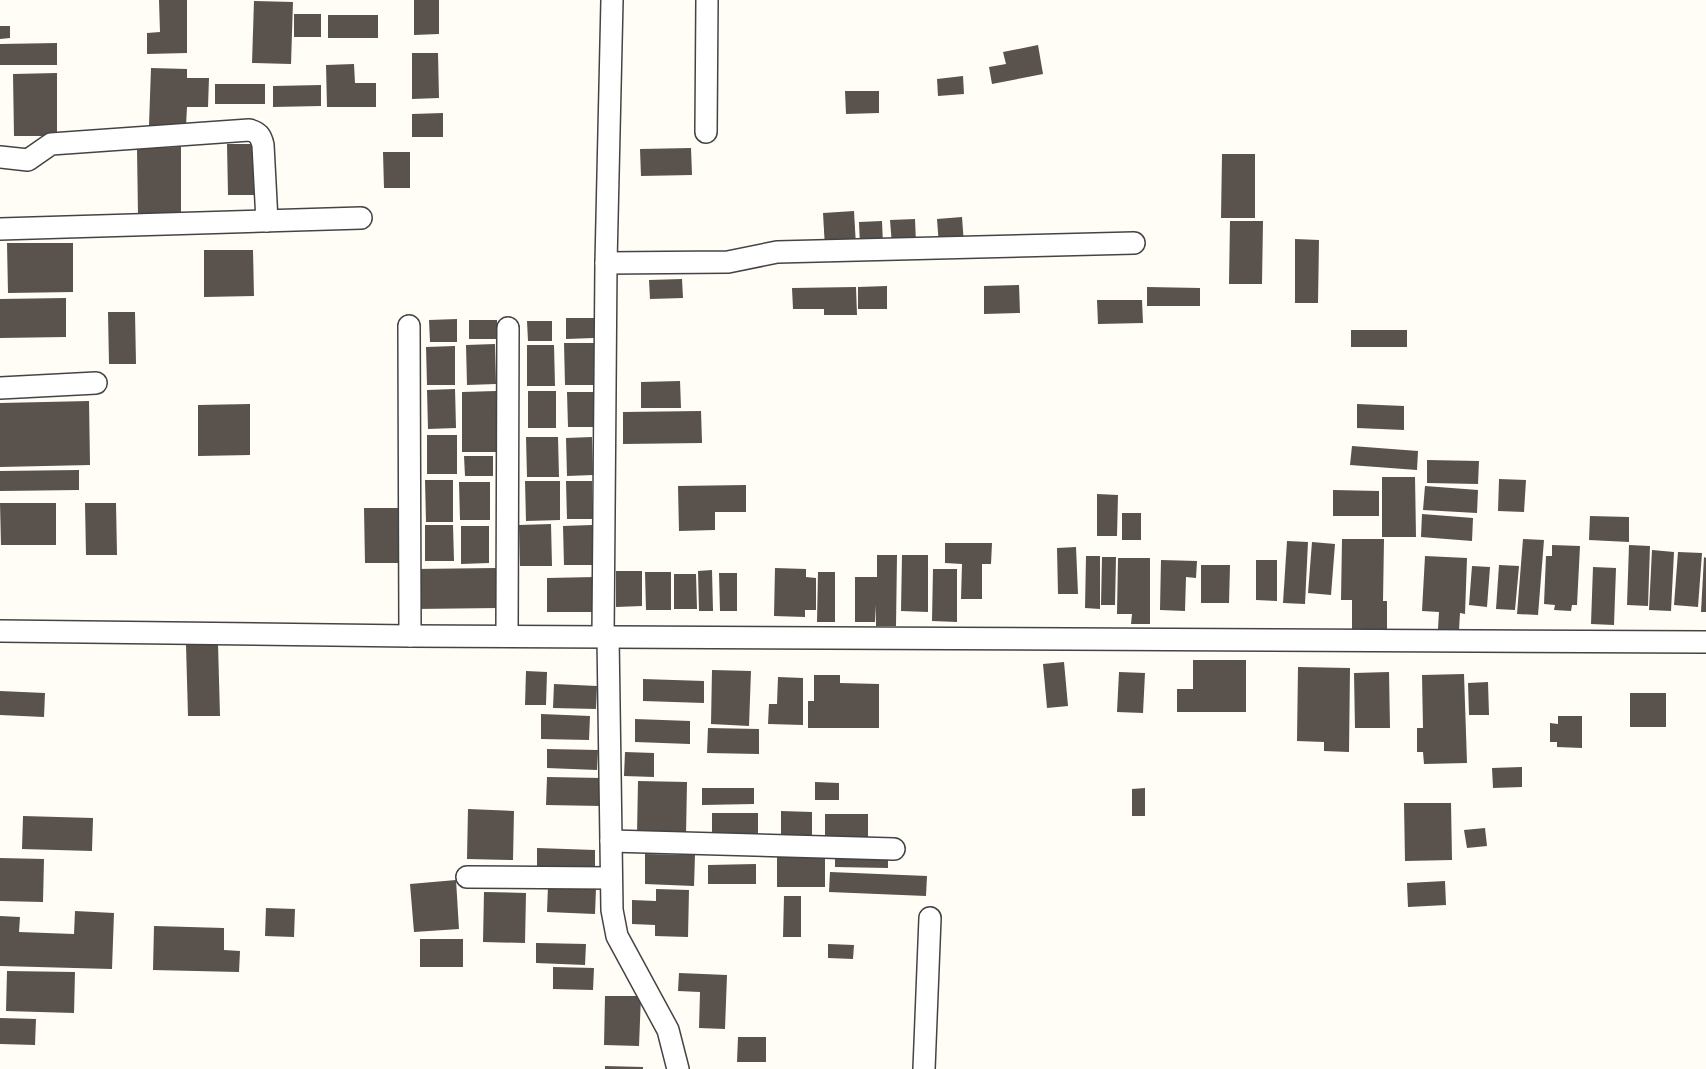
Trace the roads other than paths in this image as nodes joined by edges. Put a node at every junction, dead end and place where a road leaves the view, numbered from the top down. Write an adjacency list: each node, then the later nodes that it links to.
1 (612, 0): 9 (street)
2 (707, 0): 3 (street)
3 (706, 132)
4 (0, 157): 6 (street)
5 (362, 218): 6 (street)
6 (267, 221): 7 (street)
7 (0, 229)
8 (1133, 243): 9 (street)
9 (606, 263): 17 (street)
10 (409, 326): 15 (street)
11 (508, 328): 16 (street)
12 (96, 383): 13 (street)
13 (0, 388)
14 (0, 631): 15 (street)
15 (410, 636): 16 (street)
16 (507, 636): 17 (street)
17 (606, 636): 18 (street); 19 (street)
18 (1706, 642)
19 (611, 841): 20 (street); 22 (street)
20 (894, 849)
21 (467, 877): 22 (street)
22 (611, 878): 24 (street)
23 (930, 918): 25 (street)
24 (678, 1069)
25 (924, 1069)

